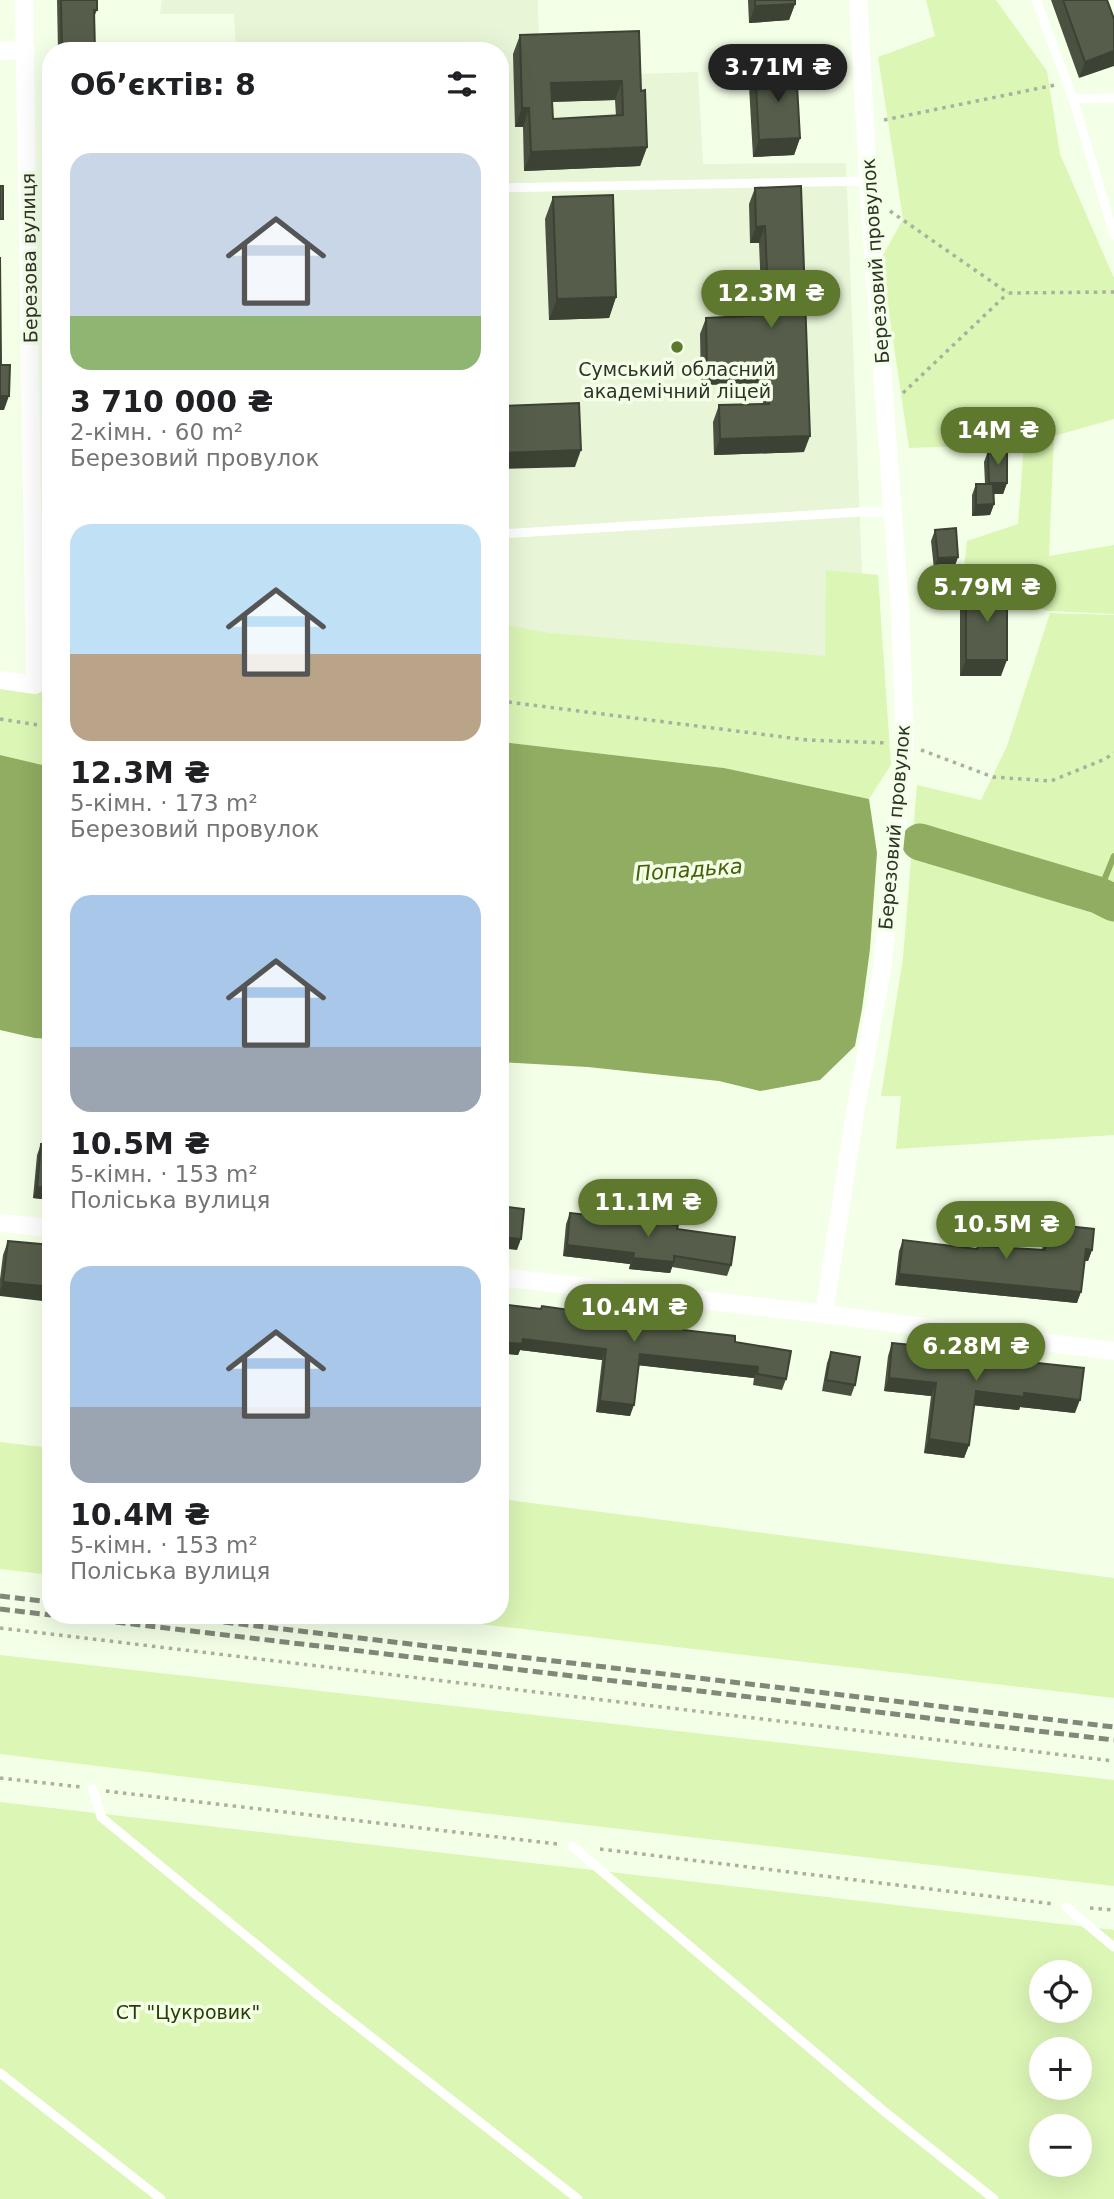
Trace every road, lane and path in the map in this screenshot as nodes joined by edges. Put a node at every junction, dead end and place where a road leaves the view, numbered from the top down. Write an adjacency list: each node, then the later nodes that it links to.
1 (24, 0): 4 (street, Березова вулиця)
2 (858, 0): 9 (street, Березовий провулок)
3 (1036, 0): 7 (lane)
4 (26, 50): 5 (street); 18 (street, Березова вулиця)
5 (0, 51)
6 (1049, 87): 9 (path)
7 (1073, 99): 8 (lane); 12 (lane)
8 (1114, 99)
9 (865, 124): 11 (street, Березовий провулок)
10 (509, 188): 11 (lane)
11 (869, 188): 14 (path); 15 (street, Березовий провулок)
12 (1114, 235)
13 (1114, 292): 14 (path)
14 (1008, 293): 15 (path)
15 (886, 408): 16 (street, Березовий провулок)
16 (894, 512): 17 (lane); 22 (street, Березовий провулок)
17 (509, 533)
18 (0, 680)
19 (509, 702): 22 (path)
20 (0, 719): 21 (path)
21 (42, 726)
22 (905, 743): 23 (path); 27 (street, Березовий провулок)
23 (1114, 753)
24 (0, 1223): 25 (street)
25 (42, 1227)
26 (509, 1278): 27 (street)
27 (824, 1314): 28 (street)
28 (1114, 1351)
29 (0, 1628): 30 (path)
30 (1114, 1761)
31 (0, 1778): 32 (path)
32 (93, 1789): 33 (path); 38 (lane)
33 (572, 1846): 34 (path); 39 (lane)
34 (1066, 1907): 35 (lane)
35 (1114, 1947)
36 (0, 2073): 37 (lane)
37 (161, 2199)
38 (578, 2199)
39 (994, 2199)

